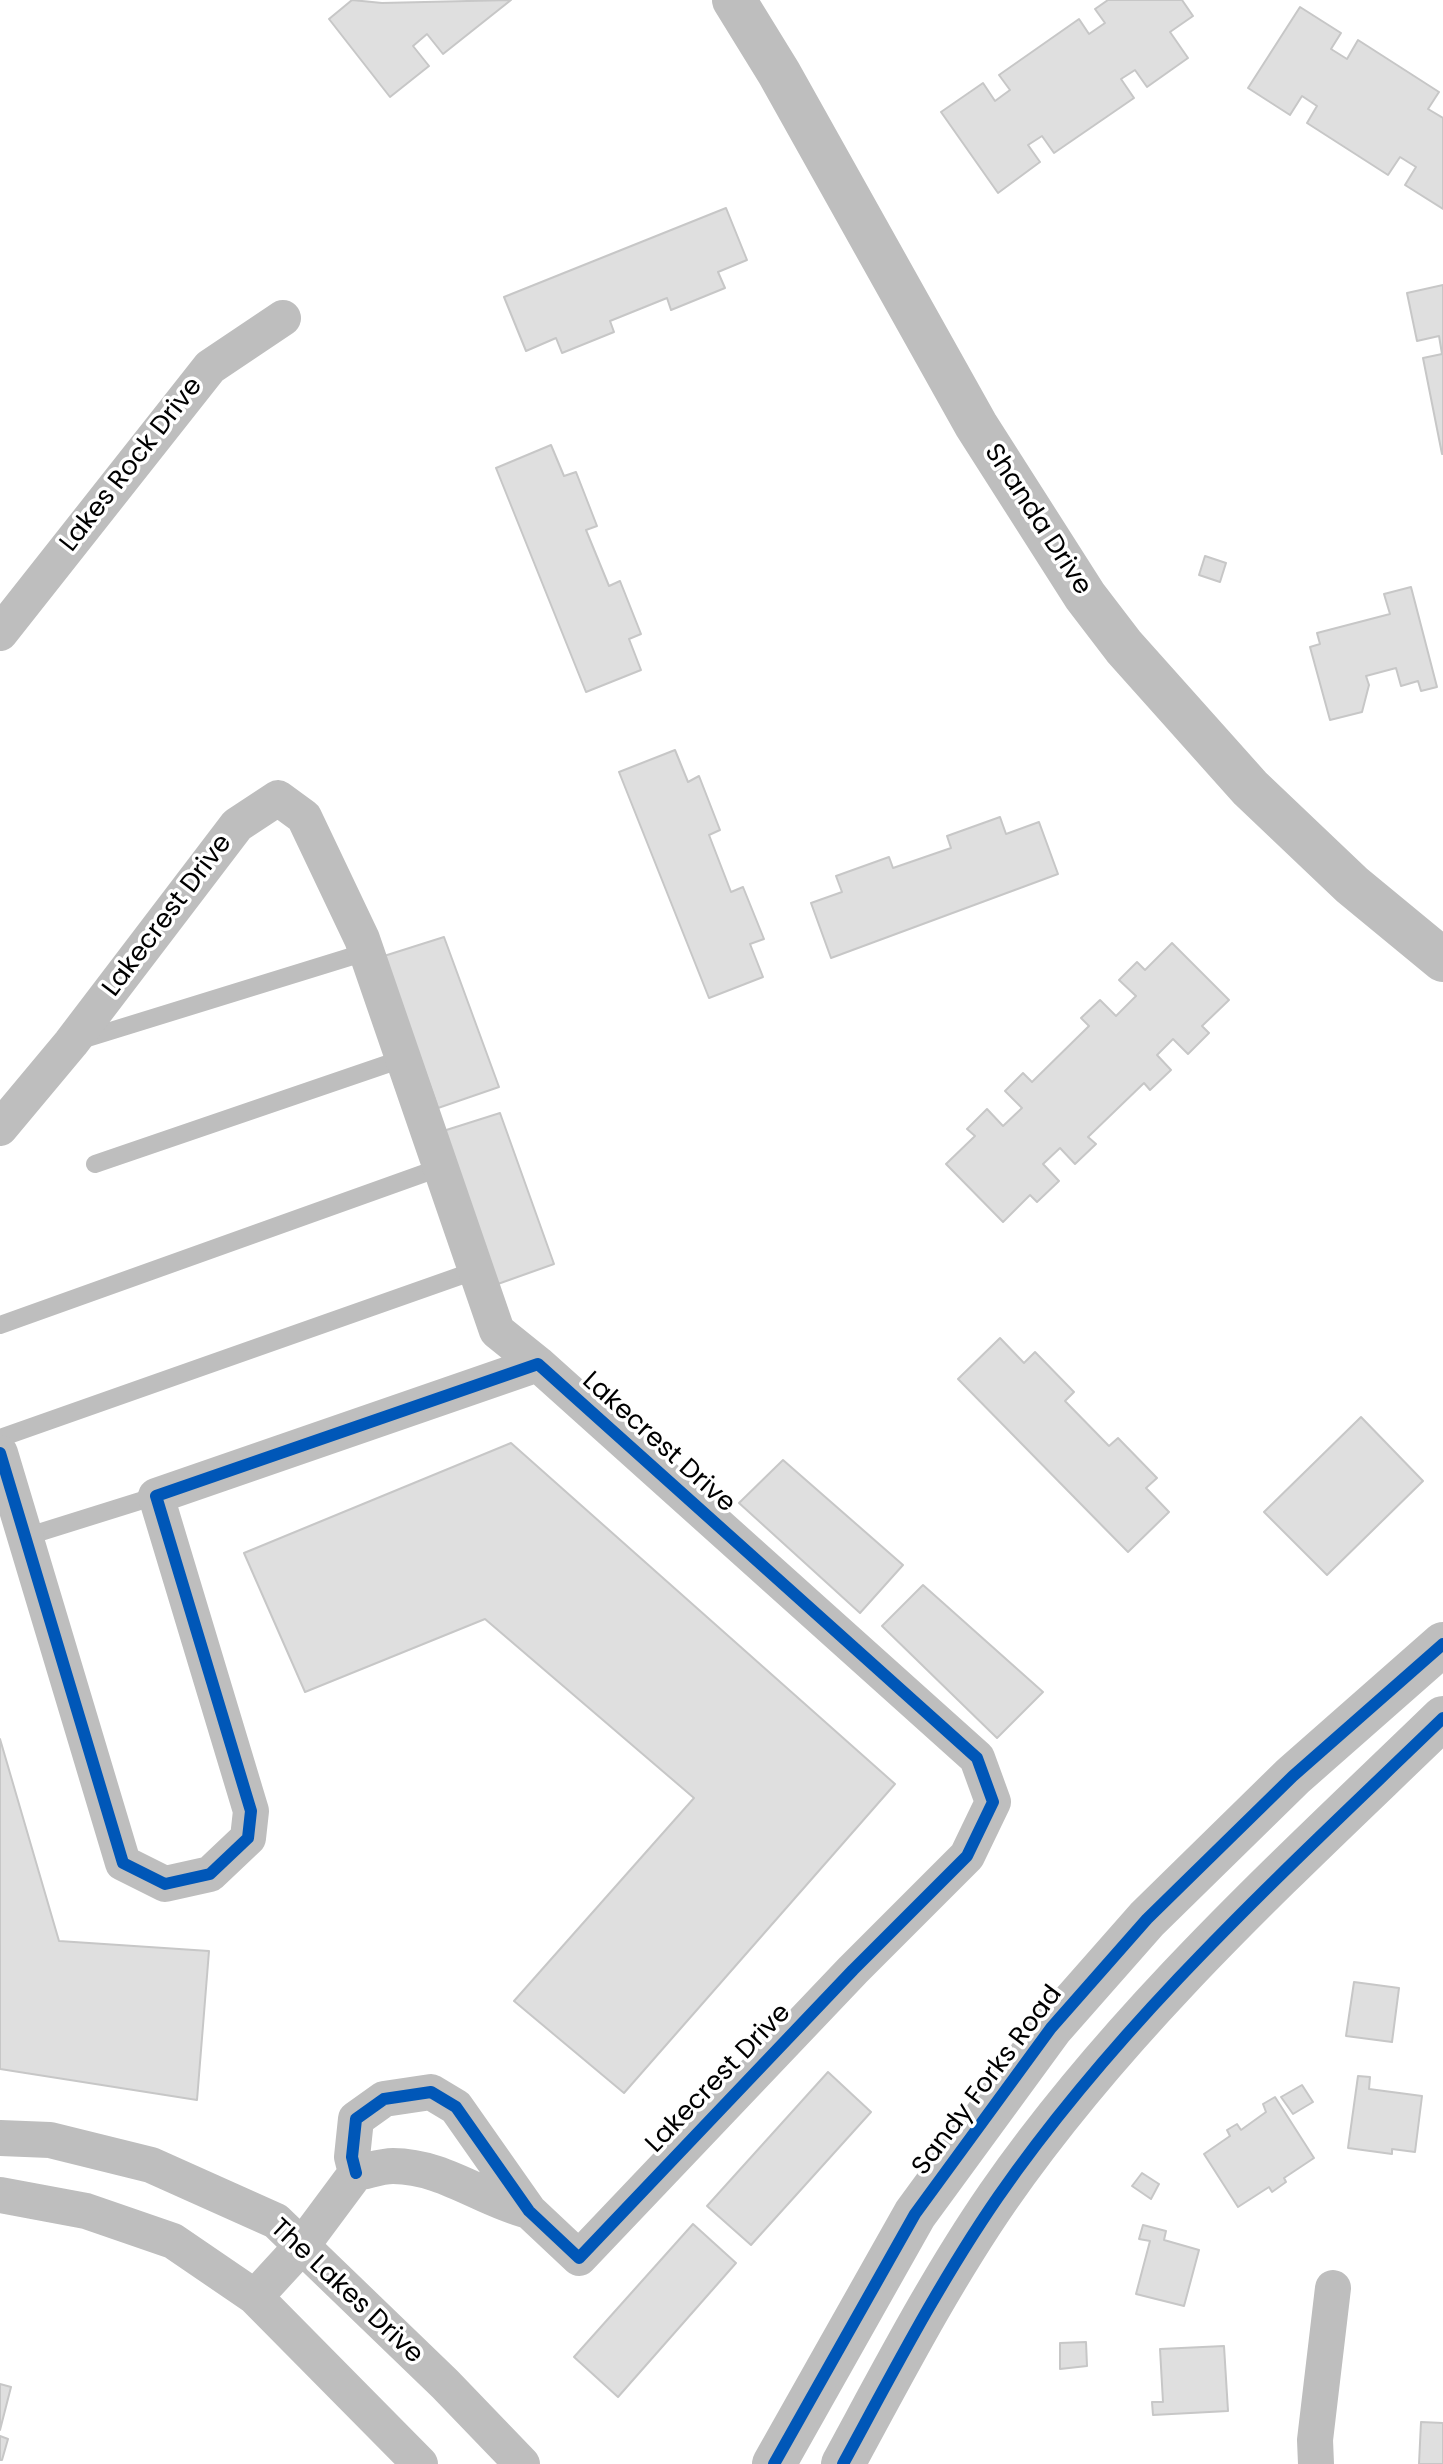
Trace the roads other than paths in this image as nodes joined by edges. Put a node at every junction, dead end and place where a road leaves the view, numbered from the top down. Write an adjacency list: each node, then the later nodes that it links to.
1 (734, 0): 5 (street, Shanda Drive)
2 (283, 318): 3 (street, Lakes Rock Drive)
3 (0, 633)
4 (366, 952): 6 (lane); 6 (street, Lakecrest Drive); 7 (street, Lakecrest Drive)
5 (1443, 960)
6 (71, 1043): 8 (street, Lakecrest Drive)
7 (402, 1059): 9 (lane); 10 (street, Lakecrest Drive)
8 (0, 1128)
9 (95, 1164)
10 (439, 1168): 11 (street, Lakecrest Drive); 12 (lane)
11 (474, 1271): 13 (street, Lakecrest Drive); 14 (lane)
12 (0, 1325)
13 (538, 1364): 16 (street); 25 (street, Lakecrest Drive)
14 (0, 1438)
15 (0, 1453): 17 (street)
16 (156, 1496): 17 (lane); 17 (street)
17 (25, 1537)
18 (1443, 1644): 31 (street, Sandy Forks Road)
19 (1443, 1718): 32 (street)
20 (0, 2138): 26 (street, The Lakes Drive)
21 (487, 2149): 22 (street, Lakecrest Drive); 23 (street); 25 (street, Lakecrest Drive)
22 (356, 2173): 23 (street, Lakecrest Drive); 26 (street)
23 (453, 2178): 25 (street, Lakecrest Drive)
24 (0, 2195): 28 (street)
25 (529, 2211)
26 (301, 2247): 28 (street); 30 (street, The Lakes Drive)
27 (1333, 2288): 33 (street)
28 (255, 2297): 29 (street)
29 (420, 2464)
30 (522, 2464)
31 (774, 2464)
32 (843, 2464)
33 (1316, 2464)

